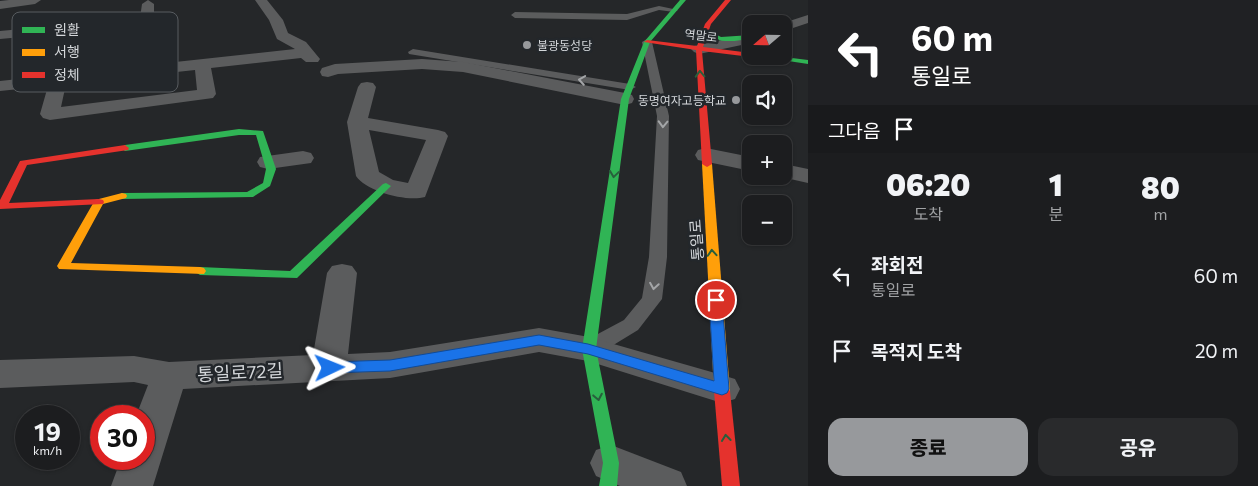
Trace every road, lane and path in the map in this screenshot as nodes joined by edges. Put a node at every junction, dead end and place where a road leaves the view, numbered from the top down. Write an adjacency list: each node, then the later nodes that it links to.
1 (35, 0): 5 (street)
2 (261, 0): 15 (street)
3 (683, 0): 6 (main road)
4 (728, 0): 10 (main road, 통일로)
5 (0, 5)
6 (674, 10): 7 (lane); 13 (main road)
7 (515, 15)
8 (808, 19): 9 (street)
9 (792, 24)
10 (705, 31): 11 (main road); 14 (main road, 통일로)
11 (742, 38)
12 (742, 40): 14 (street)
13 (647, 42): 14 (main road, 역말로); 24 (main road); 36 (lane, one-way to 36)
14 (699, 49): 16 (main road, 역말로); 26 (main road, 통일로, one-way to 14)
15 (305, 53): 19 (street); 21 (street)
16 (742, 54)
17 (792, 60): 18 (main road)
18 (808, 62)
19 (202, 64): 20 (street); 23 (street)
20 (178, 67)
21 (337, 82): 22 (street); 22 (street); 24 (street)
22 (367, 87): 25 (street)
23 (56, 92)
24 (628, 93): 36 (main road, one-way to 36)
25 (357, 122): 32 (street); 32 (street)
26 (706, 155): 29 (street); 40 (main road, 통일로, one-way to 26)
27 (303, 158): 28 (street)
28 (268, 162): 33 (main road); 34 (main road)
29 (742, 162)
30 (792, 173): 31 (street)
31 (808, 176)
32 (386, 186): 34 (main road)
33 (2, 199): 34 (main road)
34 (100, 202)
35 (342, 273): 37 (street)
36 (588, 349): 37 (street, 통일로72길); 40 (street, 통일로72길); 43 (main road, one-way to 43)
37 (330, 368): 39 (street, 통일로72길)
38 (0, 374): 39 (street, 통일로72길)
39 (169, 376): 41 (street)
40 (722, 389): 46 (main road, 통일로, one-way to 40)
41 (155, 417)
42 (137, 470): 44 (street)
43 (609, 475): 45 (street)
44 (132, 486)
45 (666, 486)
46 (731, 486)

